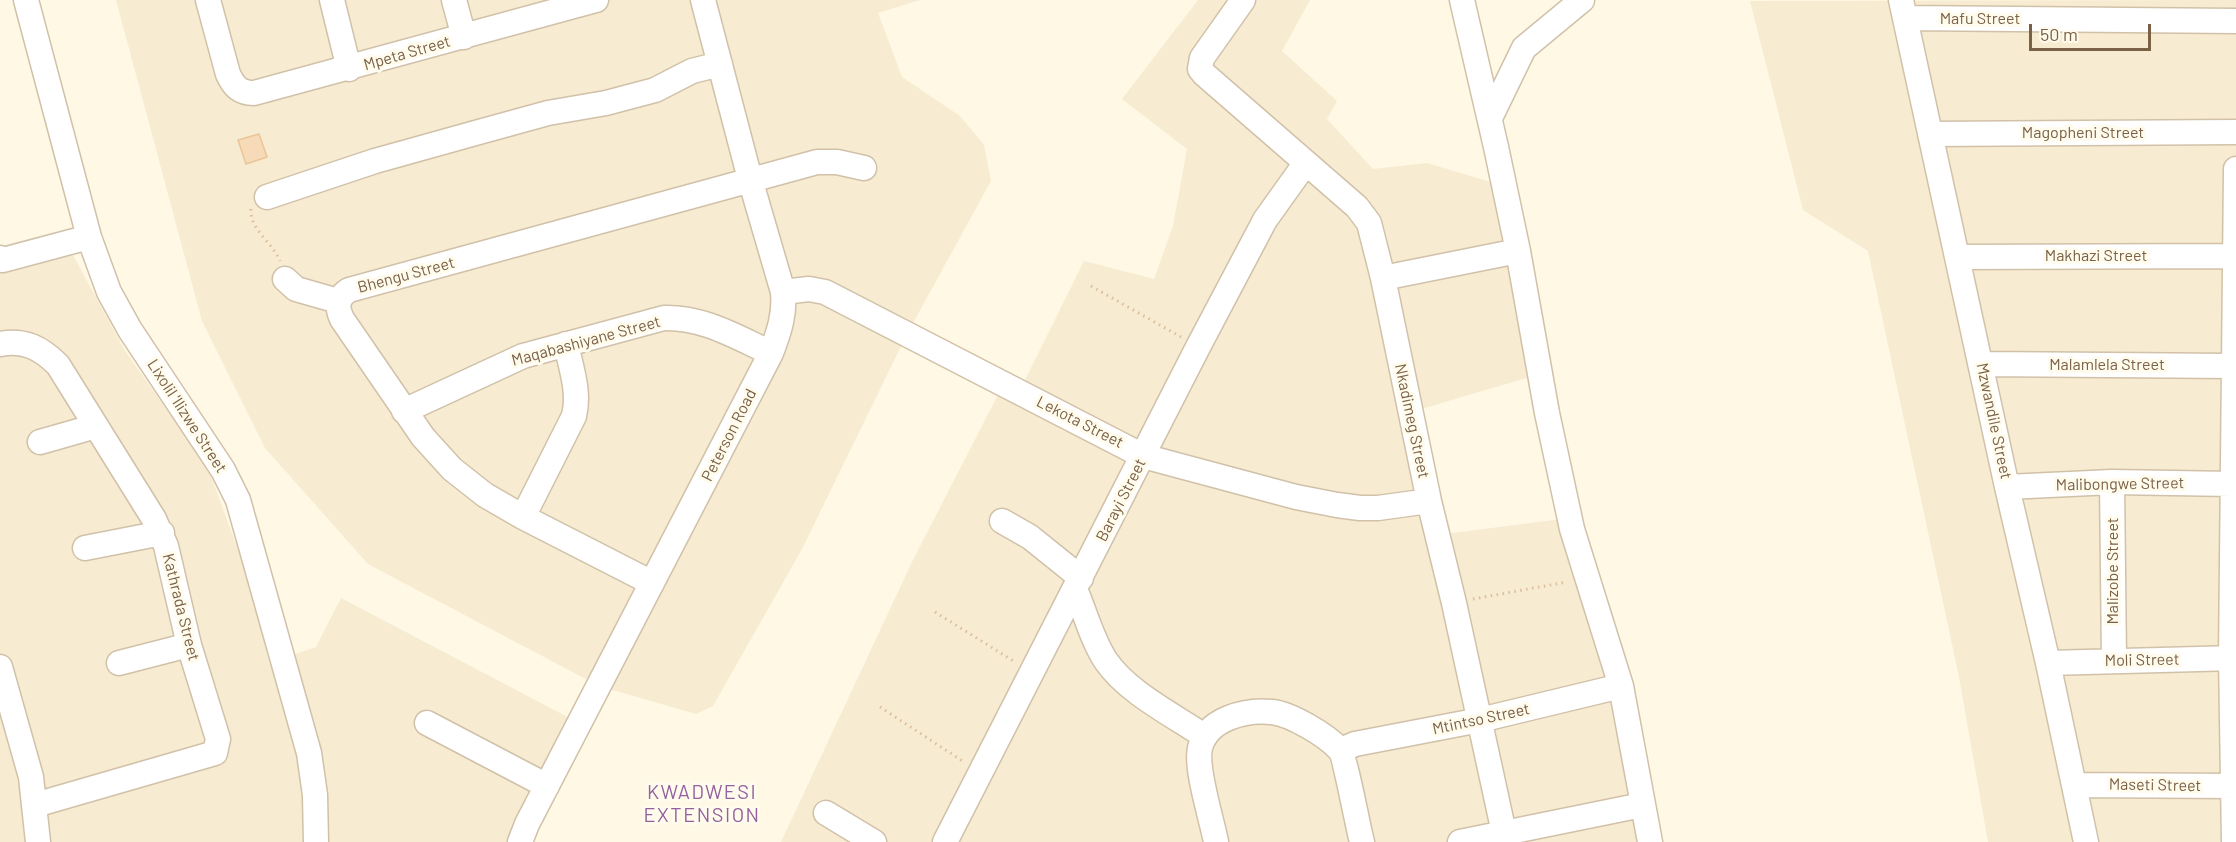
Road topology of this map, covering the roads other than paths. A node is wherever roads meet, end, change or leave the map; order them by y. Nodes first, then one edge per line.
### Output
1 (26, 0) edge
2 (208, 0) edge
3 (332, 0) edge
4 (454, 0) edge
5 (703, 0) edge
6 (1243, 0) edge
7 (1462, 0) edge
8 (1582, 0) edge
9 (583, 2) edge
10 (1903, 9) edge
11 (2236, 21) edge
12 (464, 36) junction
13 (720, 64) junction
14 (349, 69) junction
15 (1490, 118) junction
16 (2236, 132) edge
17 (1930, 134) junction
18 (1305, 164) junction
19 (864, 168) dead end
20 (750, 179) junction
21 (2236, 180) edge
22 (267, 197) road end
23 (89, 237) junction
24 (1518, 251) junction
25 (1957, 256) junction
26 (2236, 256) edge
27 (1, 260) edge
28 (1383, 278) junction
29 (285, 279) road end
30 (2236, 287) edge
31 (783, 292) junction
32 (338, 301) junction
33 (0, 344) edge
34 (566, 344) junction
35 (771, 353) junction
36 (1982, 364) junction
37 (2233, 366) junction
38 (404, 411) junction
39 (2234, 418) edge
40 (96, 426) junction
41 (40, 442) dead end
42 (1143, 456) junction
43 (2112, 482) junction
44 (2232, 484) junction
45 (2007, 487) junction
46 (1429, 501) junction
47 (523, 517) junction
48 (1002, 521) dead end
49 (2234, 524) edge
50 (162, 533) junction
51 (85, 548) dead end
52 (652, 583) junction
53 (1078, 583) junction
54 (189, 645) junction
55 (2234, 658) edge
56 (2114, 661) junction
57 (118, 663) dead end
58 (2048, 663) junction
59 (0, 667) edge
60 (1621, 686) junction
61 (5, 705) edge
62 (1480, 720) junction
63 (427, 723) dead end
64 (1204, 736) junction
65 (1341, 750) junction
66 (2074, 785) junction
67 (547, 786) junction
68 (2235, 786) edge
69 (35, 805) junction
70 (1642, 805) junction
71 (826, 813) dead end
72 (1505, 838) edge
73 (38, 842) edge
74 (316, 842) edge
75 (520, 842) edge
76 (874, 842) edge
77 (945, 842) edge
78 (1216, 842) edge
79 (1362, 842) edge
80 (1460, 842) edge
81 (1650, 842) edge
82 (2086, 842) edge
83 (2235, 842) edge

1 - 23 street, Lixolil 'Ilizwe Street
2 - 14 street, Mpeta Street
3 - 14 street, Mpeta Street
4 - 12 street, Mpeta Street
5 - 13 street, Peterson Road
6 - 18 street, Nkadimeg Street
7 - 15 street
8 - 15 street
9 - 12 street, Mpeta Street
10 - 11 street, Mafu Street
10 - 17 street, Mzwandile Street
12 - 14 street, Mpeta Street
13 - 20 street, Peterson Road
13 - 22 street
15 - 24 street
16 - 17 street, Magopheni Street
17 - 25 street, Mzwandile Street
18 - 28 street, Nkadimeg Street
18 - 42 street, Barayi Street
19 - 20 street, Bhengu Street
20 - 31 street, Peterson Road
20 - 32 street, Bhengu Street
21 - 26 street
23 - 27 street
23 - 74 street, Lixolil 'Ilizwe Street
24 - 28 street
24 - 60 street
25 - 26 street, Makhazi Street
25 - 36 street, Mzwandile Street
26 - 30 street
28 - 46 street, Nkadimeg Street
29 - 32 street
30 - 37 street
31 - 35 street, Peterson Road
31 - 42 street, Lekota Street
32 - 38 street, Bhengu Street
33 - 40 street, Kathrada Street
34 - 35 street, Maqabashiyane Street
34 - 38 street, Maqabashiyane Street
34 - 47 street
35 - 52 street, Peterson Road
36 - 37 street, Malamlela Street
36 - 45 street, Mzwandile Street
37 - 39 street
38 - 47 street, Bhengu Street
39 - 44 street
40 - 41 street
40 - 50 street, Kathrada Street
42 - 46 street, Lekota Street
42 - 53 street, Barayi Street
43 - 44 street, Malibongwe Street
43 - 45 street, Malibongwe Street
43 - 56 street, Malizobe Street
44 - 49 street
45 - 58 street, Mzwandile Street
46 - 62 street, Nkadimeg Street
47 - 52 street, Bhengu Street
48 - 53 street
49 - 55 street
50 - 51 street
50 - 54 street, Kathrada Street
52 - 67 street, Peterson Road
53 - 64 street
53 - 77 street, Barayi Street
54 - 57 street
54 - 69 street, Kathrada Street
55 - 56 street, Moli Street
55 - 68 street
56 - 58 street, Moli Street
58 - 66 street, Mzwandile Street
59 - 61 street
60 - 62 street, Mtintso Street
60 - 70 street
61 - 69 street
62 - 65 street, Mtintso Street
62 - 72 street, Nkadimeg Street
63 - 67 street
64 - 65 street
64 - 78 street
65 - 79 street
66 - 68 street, Maseti Street
66 - 82 street, Mzwandile Street
67 - 75 street, Peterson Road
68 - 83 street
69 - 73 street
70 - 72 street
70 - 81 street
71 - 76 street
72 - 80 street

